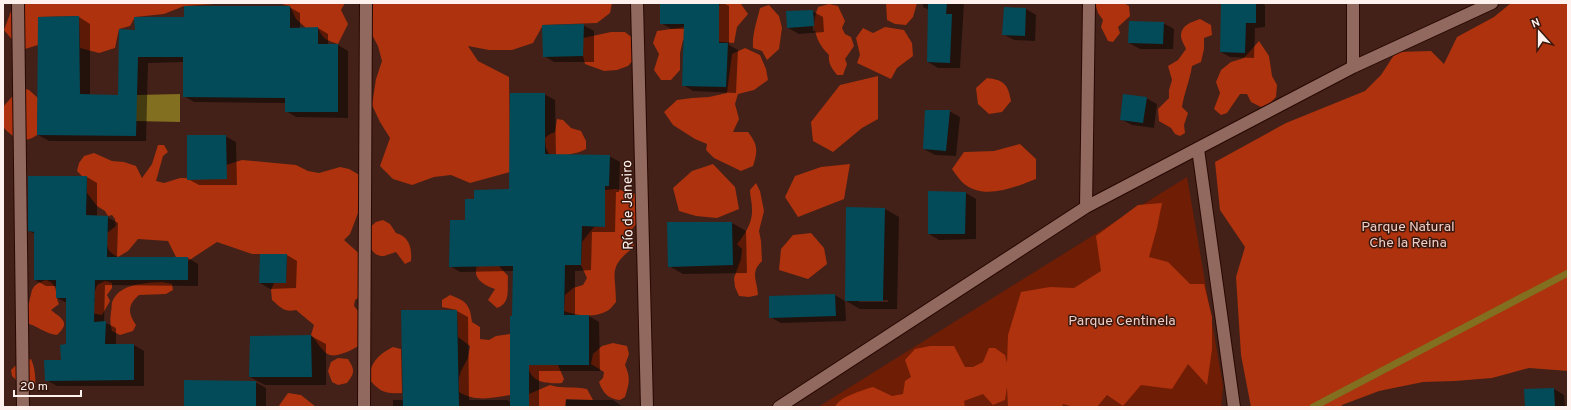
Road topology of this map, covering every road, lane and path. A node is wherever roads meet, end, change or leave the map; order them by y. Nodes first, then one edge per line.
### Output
1 (18, 3) edge
2 (366, 3) edge
3 (638, 3) edge
4 (1089, 3) edge
5 (1353, 3) edge
6 (1492, 3) edge
7 (1353, 66) junction
8 (1198, 149) junction
9 (1086, 207) junction
10 (23, 407) edge
11 (364, 407) edge
12 (647, 407) edge
13 (780, 407) edge
14 (1234, 407) edge

1 - 10 street
2 - 11 street
3 - 12 street, Río de Janeiro
4 - 9 street
5 - 7 street
6 - 7 street
7 - 8 street
8 - 9 street
8 - 14 street
9 - 13 street

